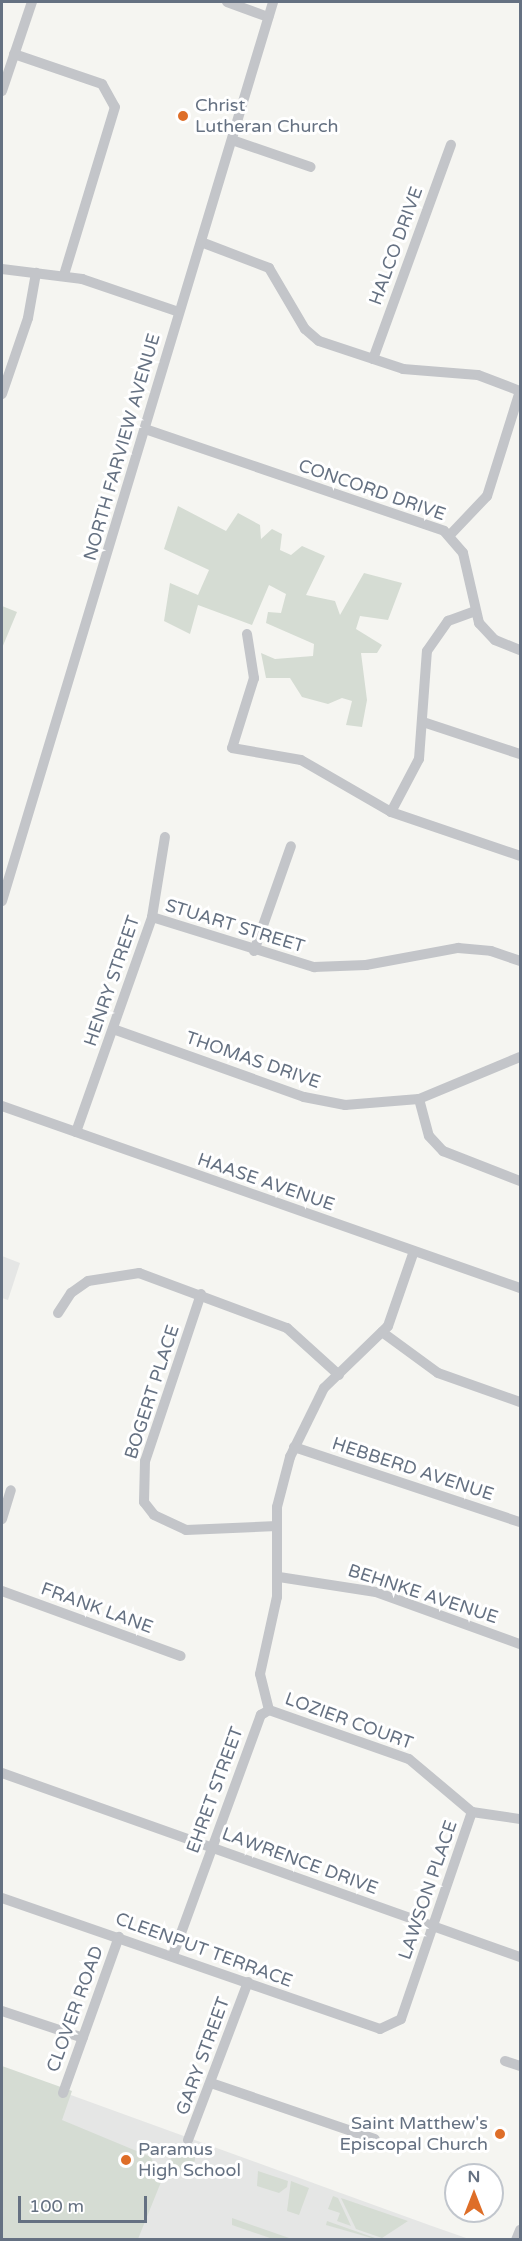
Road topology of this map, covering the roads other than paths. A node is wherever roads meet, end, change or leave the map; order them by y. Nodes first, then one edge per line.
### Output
1 (33, 2) edge
2 (227, 2) edge
3 (273, 2) edge
4 (268, 17) junction
5 (14, 54) junction
6 (2, 91) edge
7 (232, 140) junction
8 (451, 145) dead end
9 (311, 167) dead end
10 (201, 242) junction
11 (2, 269) edge
12 (36, 273) junction
13 (64, 275) junction
14 (179, 312) junction
15 (373, 359) junction
16 (520, 391) edge
17 (2, 394) edge
18 (145, 429) junction
19 (450, 535) junction
20 (473, 612) junction
21 (247, 634) dead end
22 (520, 650) edge
23 (423, 722) junction
24 (520, 754) edge
25 (391, 812) junction
26 (165, 837) dead end
27 (291, 846) dead end
28 (520, 856) edge
29 (2, 901) edge
30 (152, 917) junction
31 (254, 951) junction
32 (520, 962) edge
33 (113, 1029) junction
34 (520, 1057) edge
35 (419, 1099) junction
36 (2, 1106) edge
37 (76, 1132) junction
38 (520, 1181) edge
39 (414, 1251) junction
40 (520, 1288) edge
41 (201, 1294) junction
42 (58, 1312) dead end
43 (382, 1332) junction
44 (339, 1375) junction
45 (520, 1402) edge
46 (294, 1447) junction
47 (11, 1490) dead end
48 (2, 1519) edge
49 (520, 1522) edge
50 (277, 1526) junction
51 (279, 1577) junction
52 (2, 1592) edge
53 (520, 1644) edge
54 (181, 1656) dead end
55 (269, 1710) junction
56 (2, 1773) edge
57 (472, 1812) junction
58 (520, 1819) edge
59 (211, 1847) junction
60 (2, 1898) edge
61 (432, 1925) junction
62 (119, 1937) junction
63 (173, 1955) junction
64 (520, 1957) edge
65 (248, 1982) junction
66 (2, 2011) edge
67 (395, 2024) joint
68 (82, 2038) junction
69 (505, 2061) dead end
70 (520, 2066) edge
71 (211, 2083) junction
72 (63, 2093) dead end
73 (375, 2139) dead end
74 (188, 2140) dead end
75 (520, 2230) edge
76 (516, 2240) edge

1 - 5 street
2 - 4 street
3 - 4 street, NORTH FARVIEW AVENUE
4 - 7 street, NORTH FARVIEW AVENUE
5 - 6 street
5 - 13 street
7 - 9 street
7 - 10 street, NORTH FARVIEW AVENUE
8 - 15 street, HALCO DRIVE
10 - 14 street, NORTH FARVIEW AVENUE
10 - 15 street
11 - 12 street
12 - 13 street
12 - 17 street
13 - 14 street
14 - 18 street, NORTH FARVIEW AVENUE
15 - 16 street
16 - 19 street
18 - 19 street, CONCORD DRIVE
18 - 29 street, NORTH FARVIEW AVENUE
19 - 20 street, CONCORD DRIVE
20 - 22 street, CONCORD DRIVE
20 - 23 street
21 - 25 street
23 - 24 street
23 - 25 street
25 - 28 street
26 - 30 street, HENRY STREET
27 - 31 street
30 - 31 street, STUART STREET
30 - 33 street, HENRY STREET
31 - 32 street, STUART STREET
33 - 35 street, THOMAS DRIVE
33 - 37 street, HENRY STREET
34 - 35 street, THOMAS DRIVE
35 - 38 street
36 - 37 street, HAASE AVENUE
37 - 39 street, HAASE AVENUE
39 - 40 street, HAASE AVENUE
39 - 43 street
41 - 42 street
41 - 44 street
41 - 50 street, BOGERT PLACE
43 - 44 street
43 - 45 street
44 - 46 street
46 - 49 street, HEBBERD AVENUE
46 - 50 street
47 - 48 street
50 - 51 street
51 - 53 street, BEHNKE AVENUE
51 - 55 street
52 - 54 street, FRANK LANE
55 - 57 street, LOZIER COURT
55 - 59 street, EHRET STREET
56 - 59 street, LAWRENCE DRIVE
57 - 58 street, LAWSON PLACE
57 - 61 street, LAWSON PLACE
59 - 61 street, LAWRENCE DRIVE
59 - 63 street, EHRET STREET
60 - 62 street, CLEENPUT TERRACE
61 - 64 street, LAWRENCE DRIVE
61 - 67 street, LAWSON PLACE
62 - 63 street, CLEENPUT TERRACE
62 - 68 street, CLOVER ROAD
63 - 65 street, CLEENPUT TERRACE
65 - 67 street, CLEENPUT TERRACE
65 - 71 street, GARY STREET
66 - 68 street
68 - 72 street, CLOVER ROAD
69 - 70 street
71 - 73 street
71 - 74 street, GARY STREET
75 - 76 street

